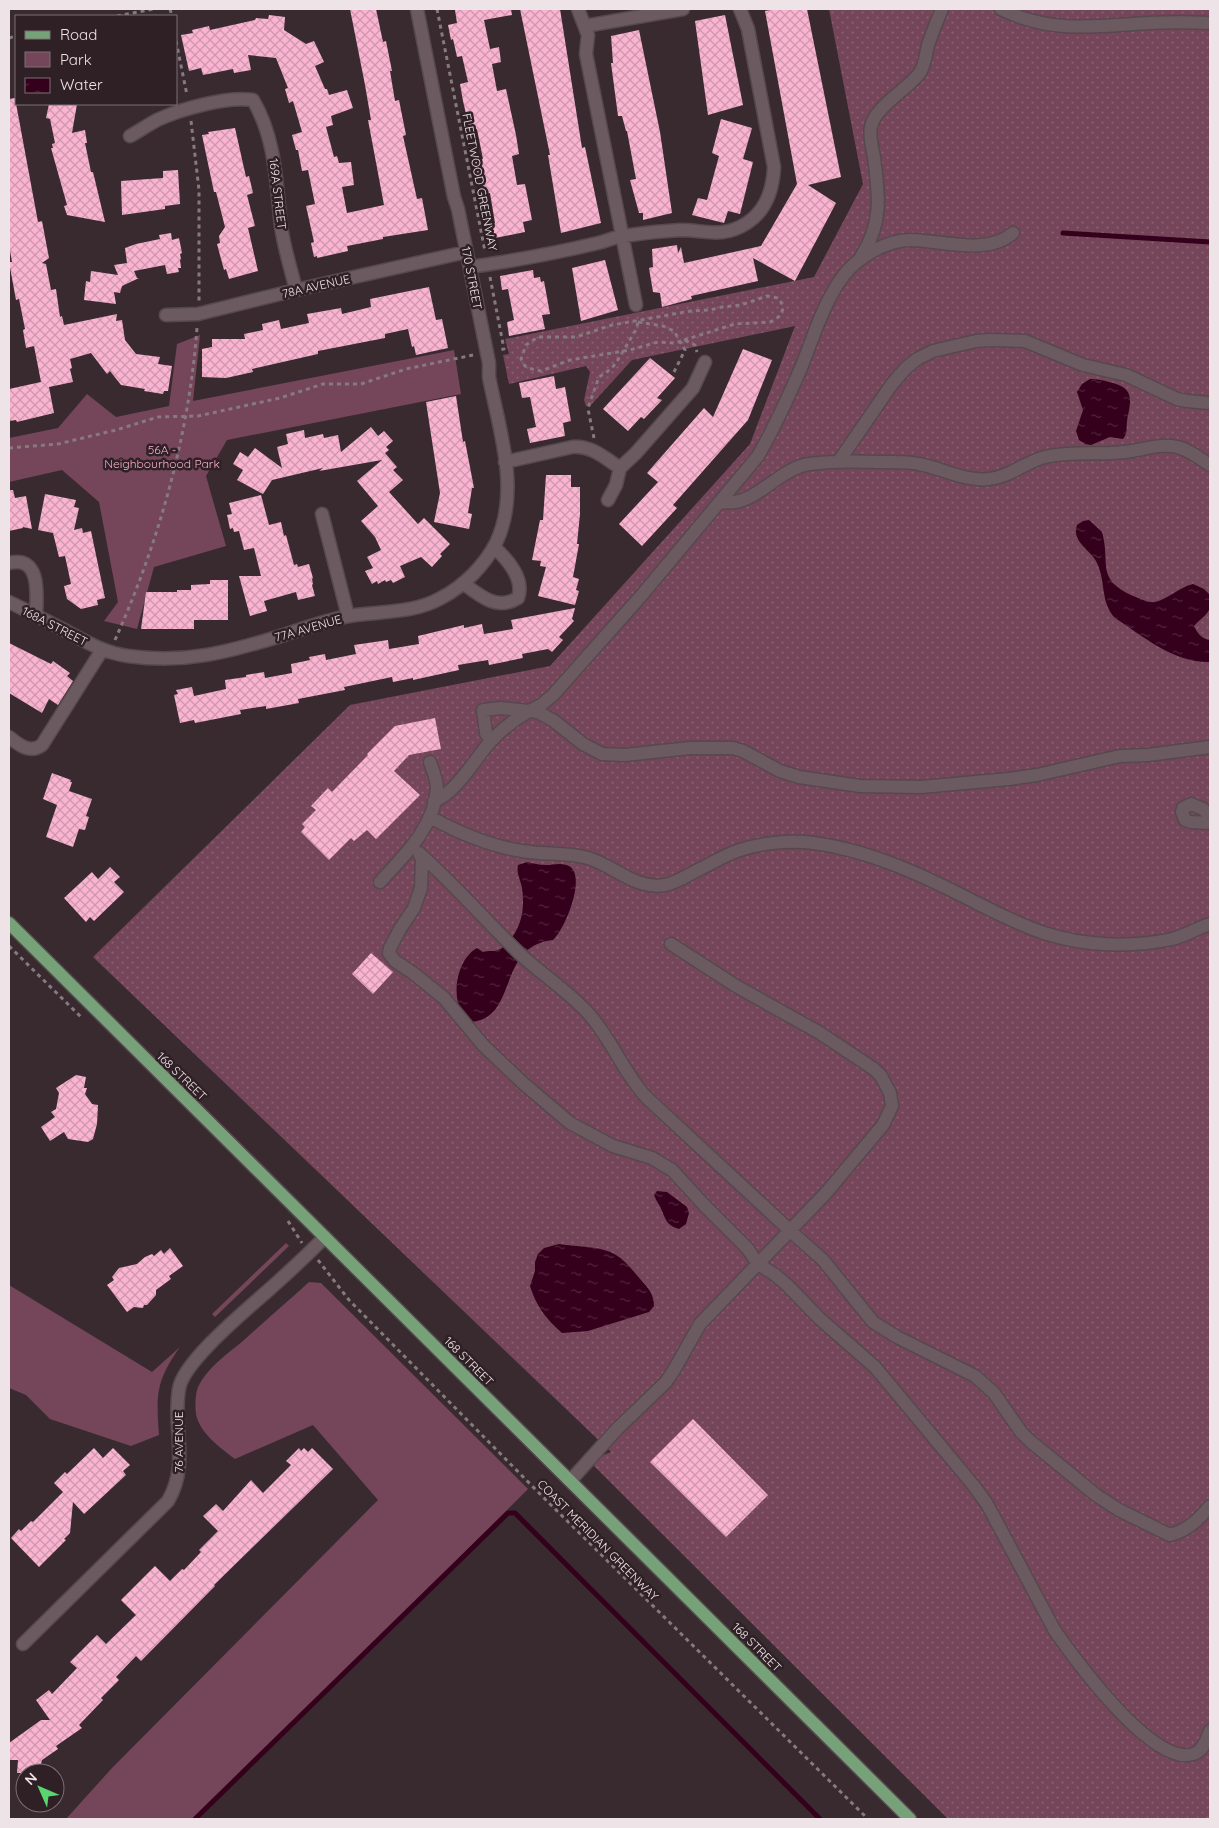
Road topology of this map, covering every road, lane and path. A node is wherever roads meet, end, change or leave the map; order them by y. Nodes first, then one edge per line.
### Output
1 (154, 9) edge
2 (417, 9) edge
3 (437, 9) edge
4 (578, 9) edge
5 (683, 9) edge
6 (740, 9) edge
7 (947, 9) edge
8 (1001, 9) edge
9 (940, 14) edge
10 (122, 15) edge
11 (1210, 23) edge
12 (585, 26) junction
13 (178, 51) edge
14 (187, 95) dead end
15 (192, 126) dead end
16 (130, 136) dead end
17 (1013, 233) dead end
18 (622, 236) junction
19 (466, 252) junction
20 (858, 261) junction
21 (487, 264) junction
22 (470, 267) junction
23 (296, 290) junction
24 (199, 302) dead end
25 (636, 306) joint
26 (166, 315) dead end
27 (638, 321) junction
28 (197, 327) dead end
29 (684, 340) junction
30 (680, 342) junction
31 (695, 345) dead end
32 (494, 351) dead end
33 (622, 351) junction
34 (477, 354) dead end
35 (706, 362) dead end
36 (673, 374) dead end
37 (1210, 403) edge
38 (185, 417) junction
39 (9, 448) edge
40 (598, 453) junction
41 (839, 461) junction
42 (505, 462) junction
43 (1210, 465) edge
44 (620, 468) junction
45 (608, 500) dead end
46 (720, 502) junction
47 (322, 514) dead end
48 (494, 546) junction
49 (9, 563) edge
50 (463, 584) junction
51 (9, 602) edge
52 (36, 616) junction
53 (348, 616) junction
54 (114, 642) dead end
55 (102, 650) junction
56 (529, 711) junction
57 (9, 737) edge
58 (491, 741) junction
59 (1210, 747) edge
60 (430, 762) dead end
61 (434, 801) junction
62 (1210, 816) edge
63 (430, 817) junction
64 (1210, 823) edge
65 (416, 850) junction
66 (380, 882) dead end
67 (9, 922) edge
68 (1210, 924) edge
69 (671, 944) dead end
70 (790, 1231) junction
71 (325, 1237) junction
72 (758, 1264) junction
73 (324, 1266) dead end
74 (570, 1480) junction
75 (1210, 1506) edge
76 (23, 1644) dead end
77 (1210, 1731) edge
78 (868, 1819) edge
79 (910, 1819) edge

1 - 10 path
2 - 19 street, 170 STREET
3 - 21 path, FLEETWOOD GREENWAY
4 - 12 street
5 - 12 street
6 - 18 street
7 - 9 street
8 - 11 street
9 - 20 street
12 - 18 street
13 - 14 path
15 - 24 path
16 - 23 street, 169A STREET
17 - 20 street
18 - 21 street
18 - 25 street
19 - 22 street, 170 STREET
19 - 23 street, 78A AVENUE
20 - 46 street
21 - 22 street
21 - 32 path, FLEETWOOD GREENWAY
22 - 42 street, 170 STREET
23 - 26 street, 78A AVENUE
25 - 27 path
27 - 29 path
27 - 30 path
27 - 33 path
27 - 33 path
28 - 38 path
29 - 30 path
29 - 31 path
30 - 33 path
30 - 36 path
33 - 40 path
34 - 38 path
35 - 44 street
37 - 41 street
38 - 39 path
38 - 54 path
40 - 42 street
40 - 44 street
41 - 43 street
41 - 46 street
42 - 48 street, 170 STREET
44 - 45 street
46 - 56 street
47 - 53 street
48 - 50 street, 77A AVENUE
48 - 50 street
49 - 52 street
50 - 53 street, 77A AVENUE
51 - 52 street, 168A STREET
52 - 55 street, 168A STREET
53 - 55 street, 77A AVENUE
55 - 57 street
56 - 58 street
56 - 58 street
56 - 59 street
58 - 61 street
60 - 61 street
61 - 63 street
62 - 64 street
63 - 65 street
63 - 68 street
65 - 66 street
65 - 70 street
65 - 72 street
67 - 71 main road, 168 STREET
69 - 70 street
70 - 72 street
70 - 75 street
71 - 74 main road, 168 STREET
71 - 76 street, 76 AVENUE
72 - 74 street
72 - 77 street
73 - 78 path, COAST MERIDIAN GREENWAY
74 - 79 main road, 168 STREET

